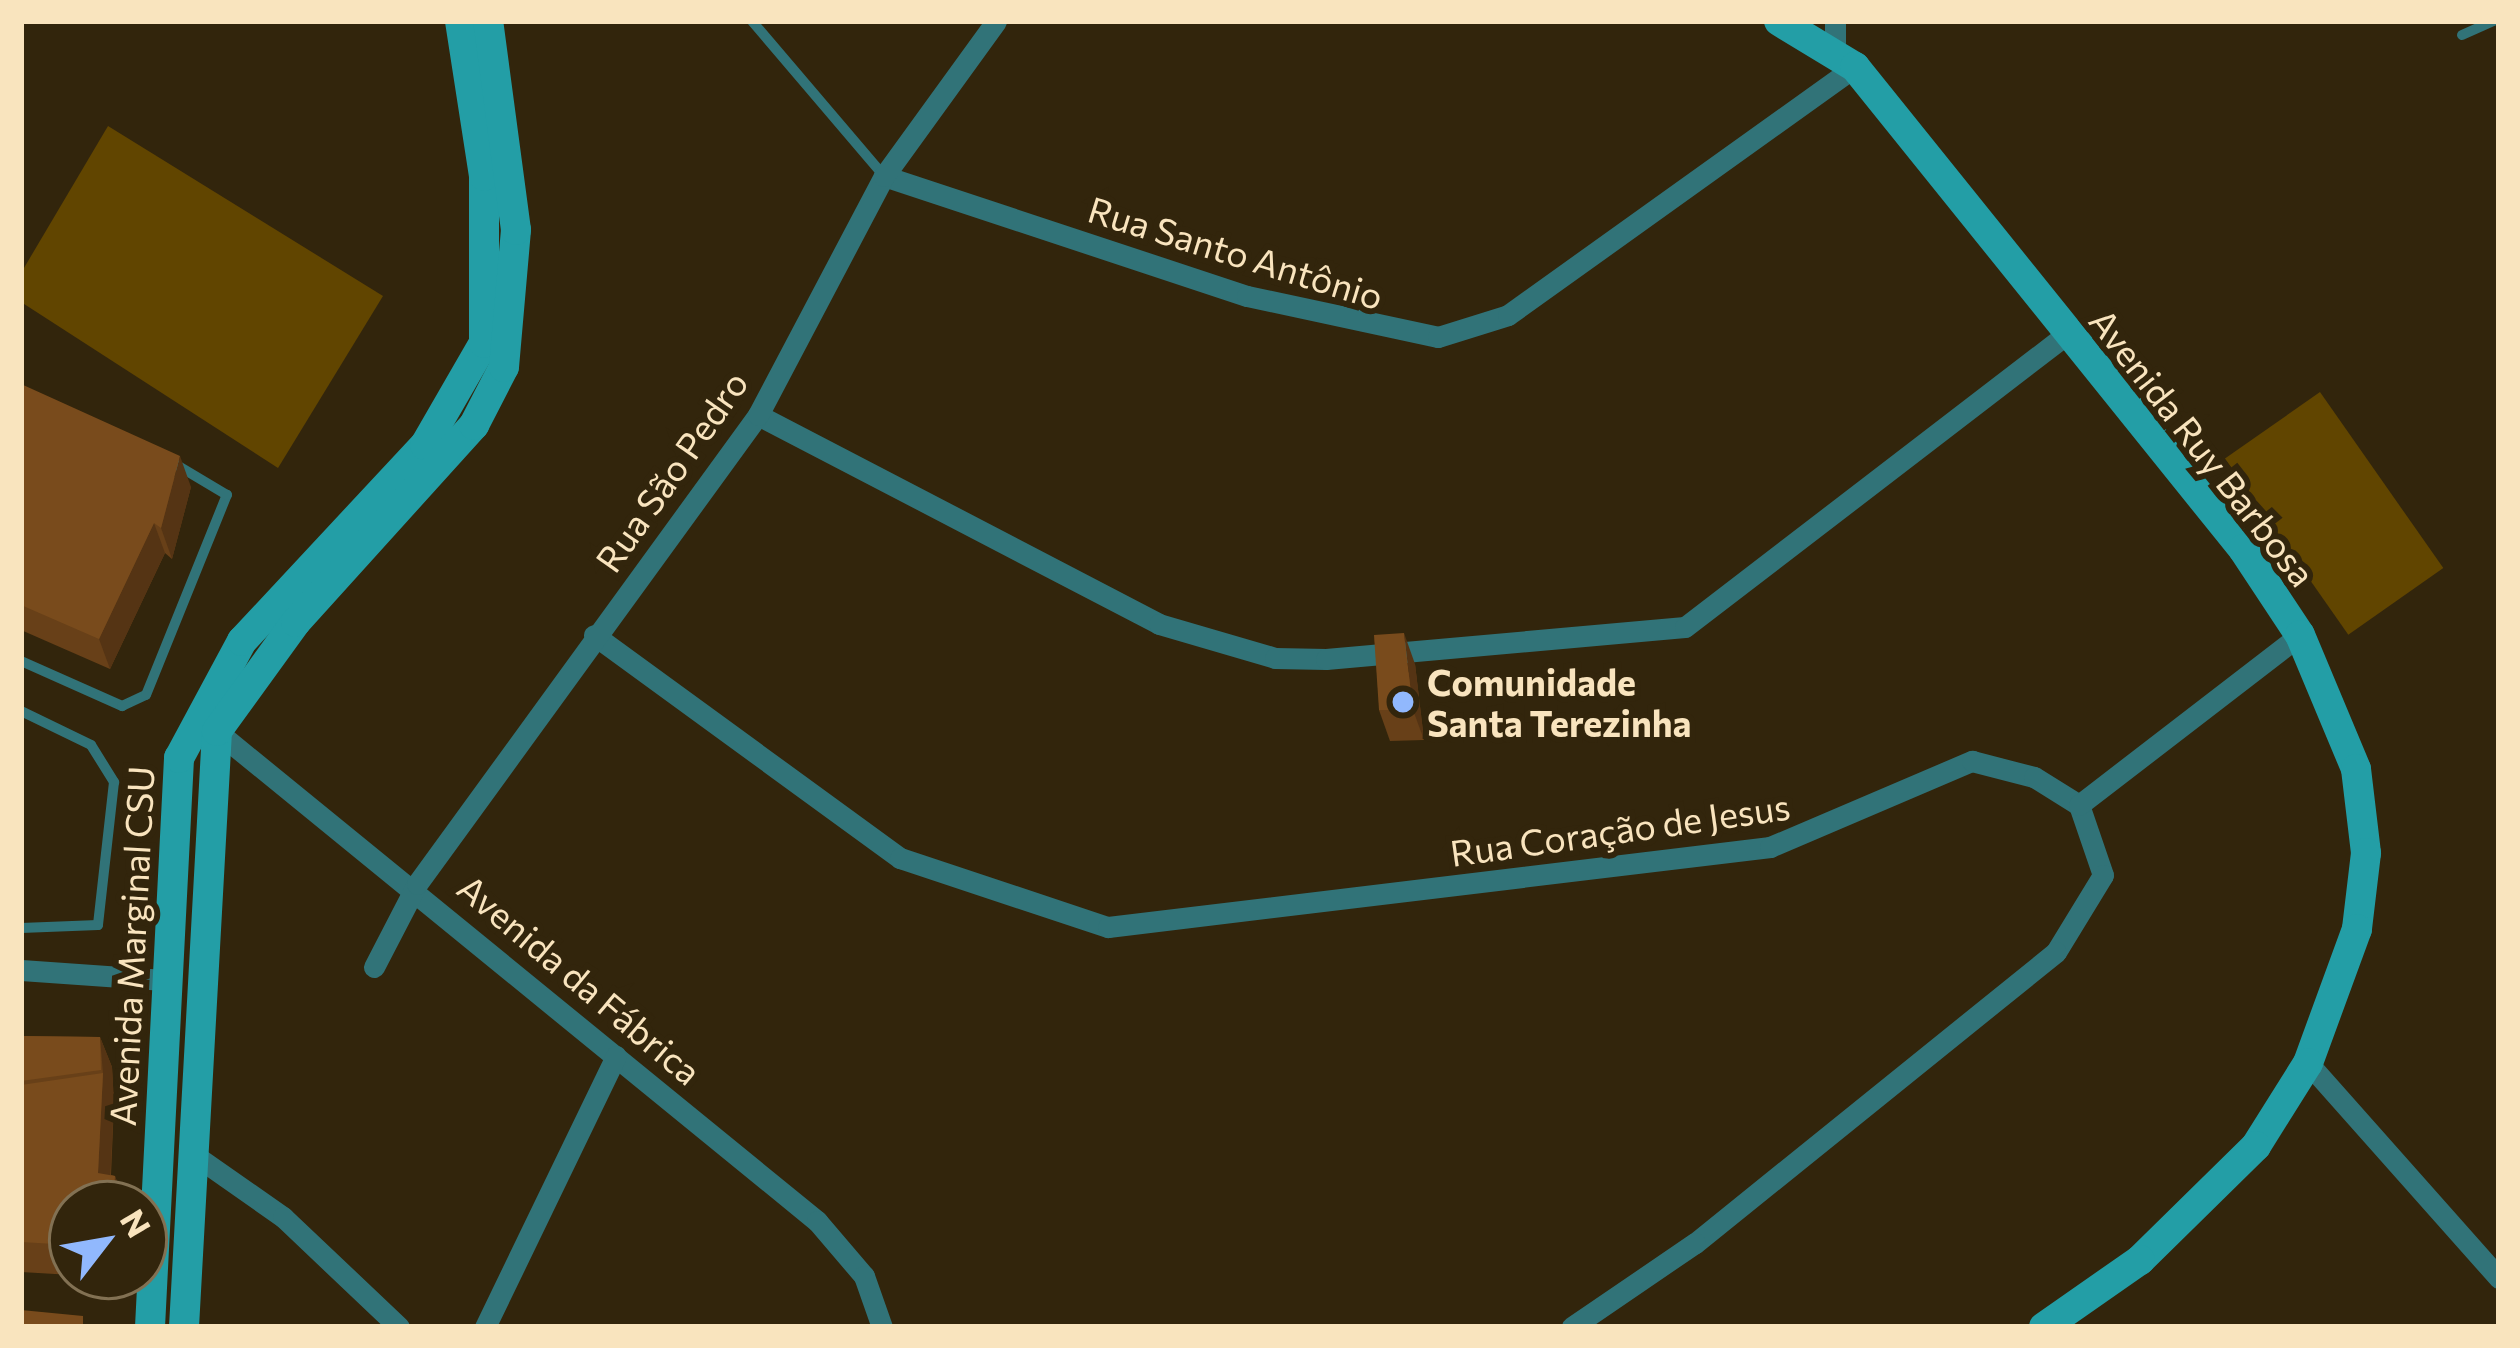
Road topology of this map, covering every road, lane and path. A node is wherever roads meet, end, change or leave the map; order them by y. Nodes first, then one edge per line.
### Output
1 (460, 21) edge
2 (488, 21) edge
3 (752, 21) edge
4 (996, 21) edge
5 (1779, 21) edge
6 (2494, 21) edge
7 (2462, 35) dead end
8 (1842, 46) edge
9 (884, 176) junction
10 (2065, 335) junction
11 (758, 415) junction
12 (151, 454) edge
13 (594, 635) junction
14 (2300, 635) junction
15 (21, 661) edge
16 (21, 711) edge
17 (206, 723) junction
18 (2079, 805) junction
19 (417, 884) junction
20 (21, 928) edge
21 (374, 967) dead end
22 (21, 970) edge
23 (164, 980) junction
24 (616, 1056) junction
25 (2308, 1063) junction
26 (194, 1154) junction
27 (2499, 1278) edge
28 (150, 1327) edge
29 (184, 1327) edge
30 (399, 1327) edge
31 (485, 1327) edge
32 (881, 1327) edge
33 (1572, 1327) edge
34 (2044, 1327) edge

1 - 17 main road
2 - 17 main road
3 - 9 lane
4 - 9 street, Rua São Pedro
5 - 8 main road, Avenida Ruy Barbosa
6 - 7 lane
8 - 9 street, Rua Santo Antônio
8 - 10 main road, Avenida Ruy Barbosa
9 - 11 street, Rua São Pedro
10 - 11 street
10 - 14 main road, Avenida Ruy Barbosa
11 - 13 street, Rua São Pedro
12 - 15 lane
13 - 18 street, Rua Coração de Jesus
13 - 19 street, Rua São Pedro
14 - 18 street
14 - 25 main road, Avenida Ruy Barbosa
16 - 20 lane
17 - 19 street, Avenida da Fábrica
17 - 23 main road, Avenida Marginal CSU
17 - 26 main road, Avenida Marginal CSU
18 - 33 street
19 - 21 street, Rua São Pedro
19 - 24 street, Avenida da Fábrica
22 - 23 street
23 - 28 main road, Avenida Marginal CSU
24 - 31 street
24 - 32 street, Avenida da Fábrica
25 - 27 street
25 - 34 main road, Avenida Ruy Barbosa
26 - 29 main road, Avenida Marginal CSU
26 - 30 street

